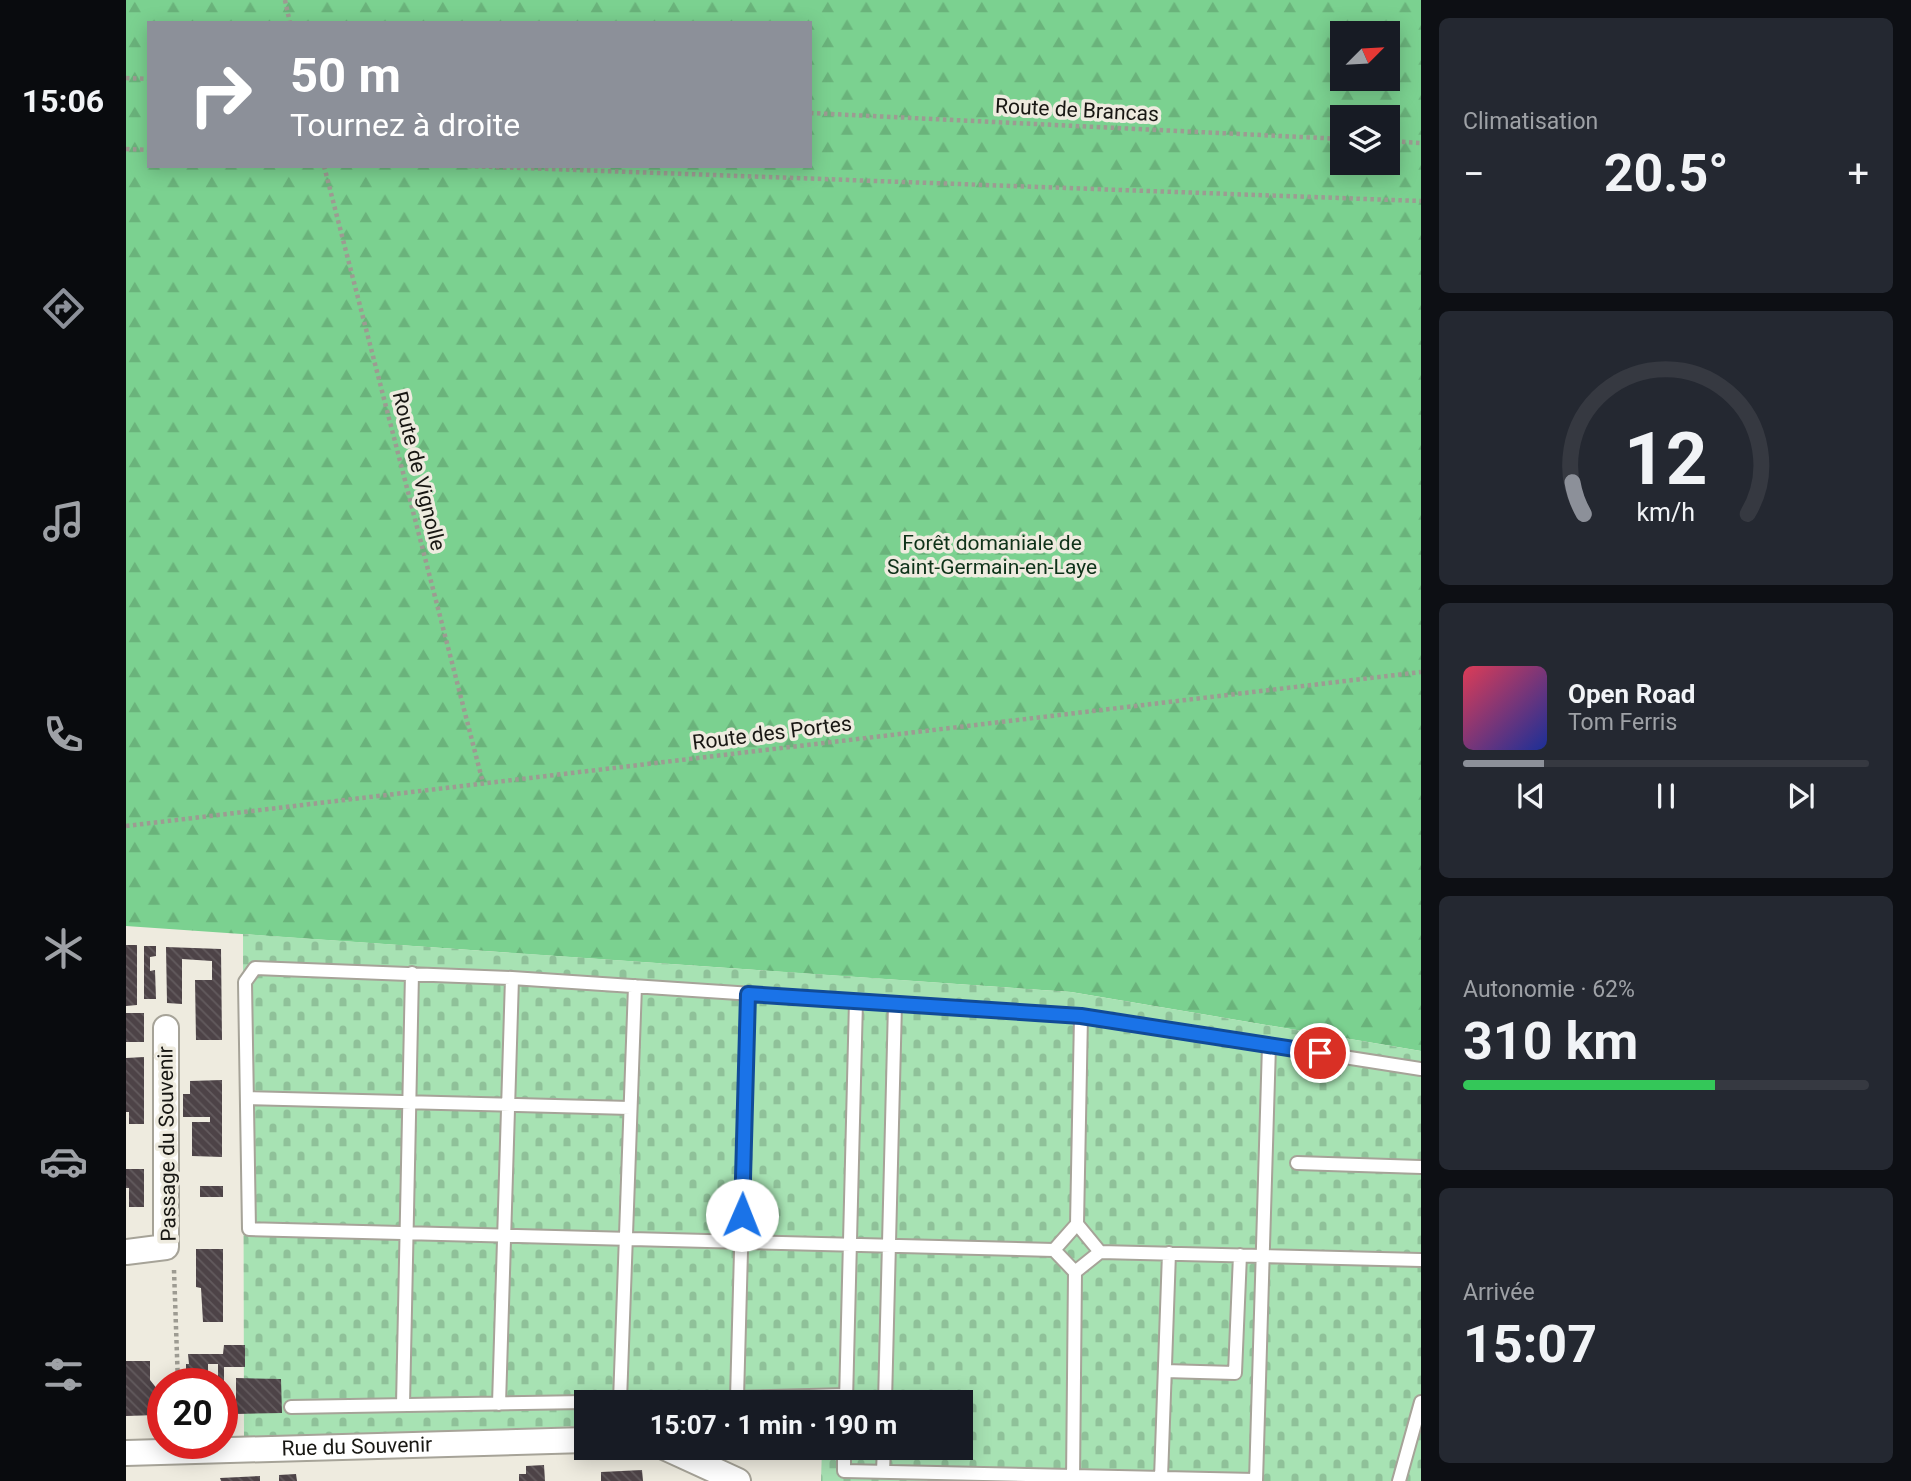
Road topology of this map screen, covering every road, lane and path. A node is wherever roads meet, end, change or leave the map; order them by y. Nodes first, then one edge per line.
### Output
1 (285, 0) edge
2 (290, 21) edge
3 (126, 78) edge
4 (147, 79) edge
5 (812, 113) edge
6 (1330, 138) edge
7 (1400, 142) edge
8 (1421, 143) edge
9 (126, 149) edge
10 (147, 150) edge
11 (325, 168) edge
12 (522, 168) edge
13 (1421, 201) edge
14 (1421, 672) edge
15 (483, 783) junction
16 (126, 826) edge
17 (412, 973) junction
18 (512, 978) junction
19 (635, 986) junction
20 (748, 994) junction
21 (856, 1001) junction
22 (895, 1004) junction
23 (1081, 1016) junction
24 (166, 1028) dead end
25 (1269, 1045) junction
26 (1421, 1069) edge
27 (247, 1098) junction
28 (410, 1102) junction
29 (508, 1105) junction
30 (630, 1108) junction
31 (1297, 1163) dead end
32 (1421, 1167) edge
33 (1077, 1224) junction
34 (407, 1233) junction
35 (505, 1236) junction
36 (626, 1239) junction
37 (741, 1242) junction
38 (850, 1245) junction
39 (889, 1246) junction
40 (166, 1247) junction
41 (1054, 1250) junction
42 (126, 1252) edge
43 (1100, 1252) junction
44 (1169, 1254) junction
45 (1240, 1255) junction
46 (1262, 1256) junction
47 (1421, 1260) edge
48 (1075, 1272) junction
49 (177, 1368) edge
50 (1165, 1371) junction
51 (620, 1390) edge
52 (737, 1390) edge
53 (846, 1390) edge
54 (885, 1390) edge
55 (574, 1402) edge
56 (1421, 1402) edge
57 (499, 1404) junction
58 (403, 1405) junction
59 (291, 1408) dead end
60 (574, 1440) edge
61 (126, 1453) edge
62 (692, 1460) edge
63 (844, 1460) edge
64 (884, 1460) edge
65 (884, 1471) junction
66 (1073, 1478) edge
67 (1161, 1478) junction
68 (1255, 1480) edge
69 (738, 1481) edge
70 (1399, 1481) edge

1 - 2 path
3 - 4 path
5 - 6 path, Route de Brancas
7 - 8 path
9 - 10 path
11 - 15 path, Route de Vignolle
12 - 13 path
14 - 15 path, Route des Portes
15 - 16 path, Route des Portes
17 - 18 lane
17 - 27 lane
17 - 28 lane
18 - 19 lane
18 - 29 lane
19 - 20 lane
19 - 30 lane
20 - 21 lane
20 - 37 lane
21 - 22 lane
21 - 38 lane
22 - 23 lane
22 - 39 lane
23 - 25 lane
23 - 33 lane
24 - 40 street, Passage du Souvenir
25 - 26 lane
25 - 46 lane
27 - 28 lane
27 - 34 lane
28 - 29 lane
28 - 34 lane
29 - 30 lane
29 - 35 lane
30 - 36 lane
31 - 32 lane
33 - 41 lane
33 - 43 lane
34 - 35 lane
34 - 58 lane
35 - 36 lane
35 - 57 lane
36 - 37 lane
36 - 51 lane
37 - 38 lane
37 - 52 lane
38 - 39 lane
38 - 53 lane
39 - 41 lane
39 - 54 lane
40 - 42 street
40 - 49 path, Passage du Souvenir
41 - 48 lane
43 - 44 lane
43 - 48 lane
44 - 45 lane
44 - 50 lane
45 - 46 lane
45 - 50 lane
46 - 47 lane
46 - 68 lane
48 - 66 lane
50 - 67 lane
55 - 57 lane
56 - 70 lane
57 - 58 lane
58 - 59 lane
60 - 61 street, Rue du Souvenir
62 - 69 street
63 - 65 lane
64 - 65 lane
65 - 66 lane
66 - 67 lane
67 - 68 lane

